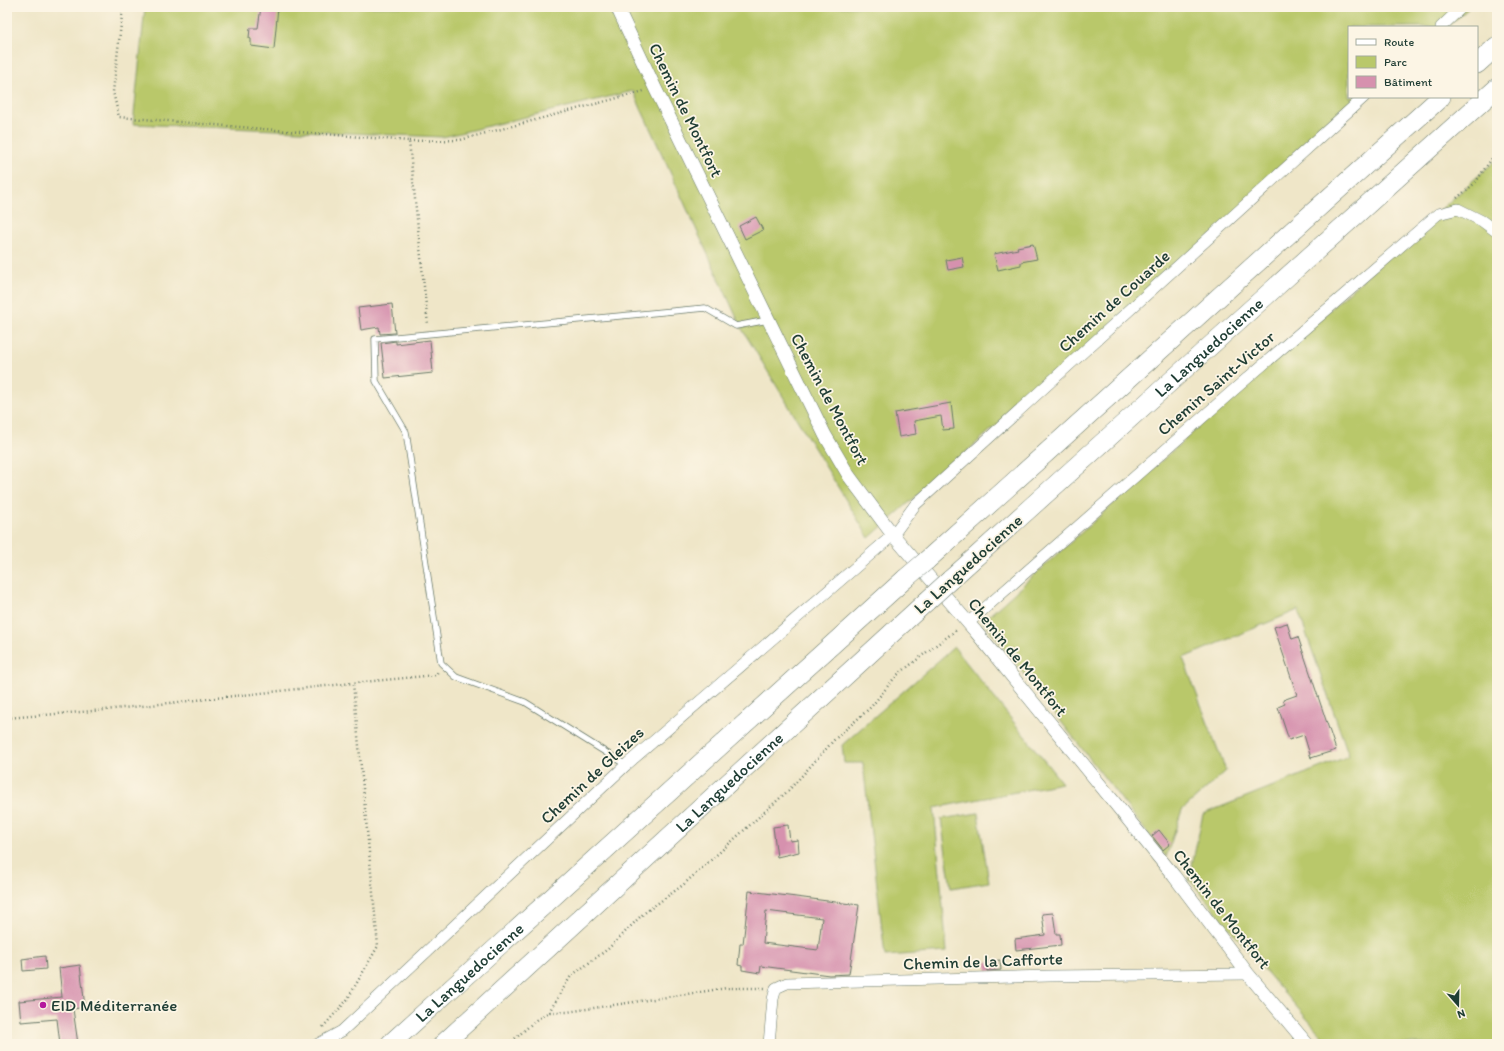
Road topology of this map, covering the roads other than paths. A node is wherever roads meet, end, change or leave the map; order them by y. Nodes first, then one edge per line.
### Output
1 (617, 7) edge
2 (1462, 7) edge
3 (1441, 26) edge
4 (1497, 46) edge
5 (1478, 63) edge
6 (1497, 88) edge
7 (1363, 98) edge
8 (1439, 98) edge
9 (1497, 232) edge
10 (768, 320) junction
11 (893, 535) junction
12 (968, 623) junction
13 (626, 765) junction
14 (1248, 974) junction
15 (318, 1044) edge
16 (390, 1044) edge
17 (443, 1044) edge
18 (769, 1044) edge
19 (1307, 1044) edge

1 - 10 street, Chemin de Montfort
2 - 3 street
4 - 5 highway
6 - 17 highway, La Languedocienne, bridge
7 - 11 street, Chemin de Couarde
8 - 16 highway, La Languedocienne, bridge
9 - 12 street, Chemin Saint-Victor
10 - 11 street, Chemin de Montfort
10 - 13 lane
11 - 12 street, Chemin de Montfort
11 - 13 street, Chemin de Gleizes
12 - 14 street, Chemin de Montfort
13 - 15 street, Chemin de Gleizes
14 - 18 street, Chemin de la Cafforte
14 - 19 street, Chemin de Montfort

